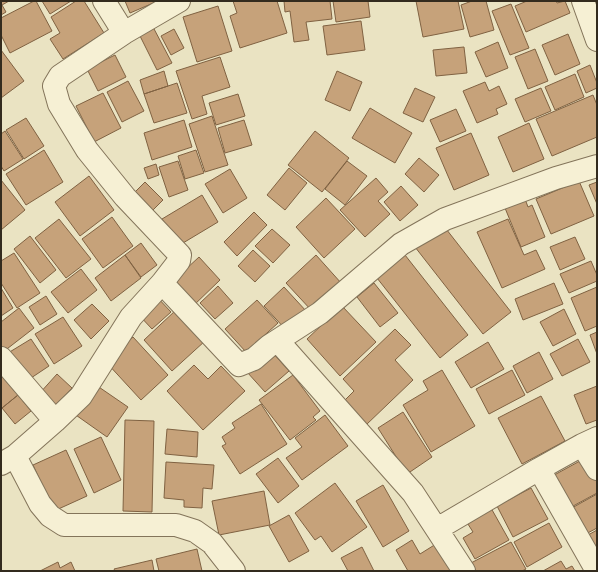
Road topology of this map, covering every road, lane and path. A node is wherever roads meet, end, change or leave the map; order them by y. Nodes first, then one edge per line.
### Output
1 (104, 1) edge
2 (179, 1) edge
3 (583, 1) edge
4 (124, 33) junction
5 (597, 40) edge
6 (597, 166) edge
7 (162, 283) junction
8 (278, 341) junction
9 (1, 358) edge
10 (55, 422) junction
11 (590, 442) edge
12 (8, 460) edge
13 (539, 469) junction
14 (597, 469) edge
15 (437, 529) junction
16 (234, 571) edge
17 (464, 571) edge
18 (597, 571) edge

1 - 4 street
2 - 4 street
3 - 5 street
4 - 7 street
6 - 8 street
7 - 8 street
7 - 10 street
8 - 15 street
9 - 10 street
10 - 12 street
11 - 13 street
11 - 14 street
12 - 16 street
13 - 15 street
13 - 18 street
15 - 17 street

